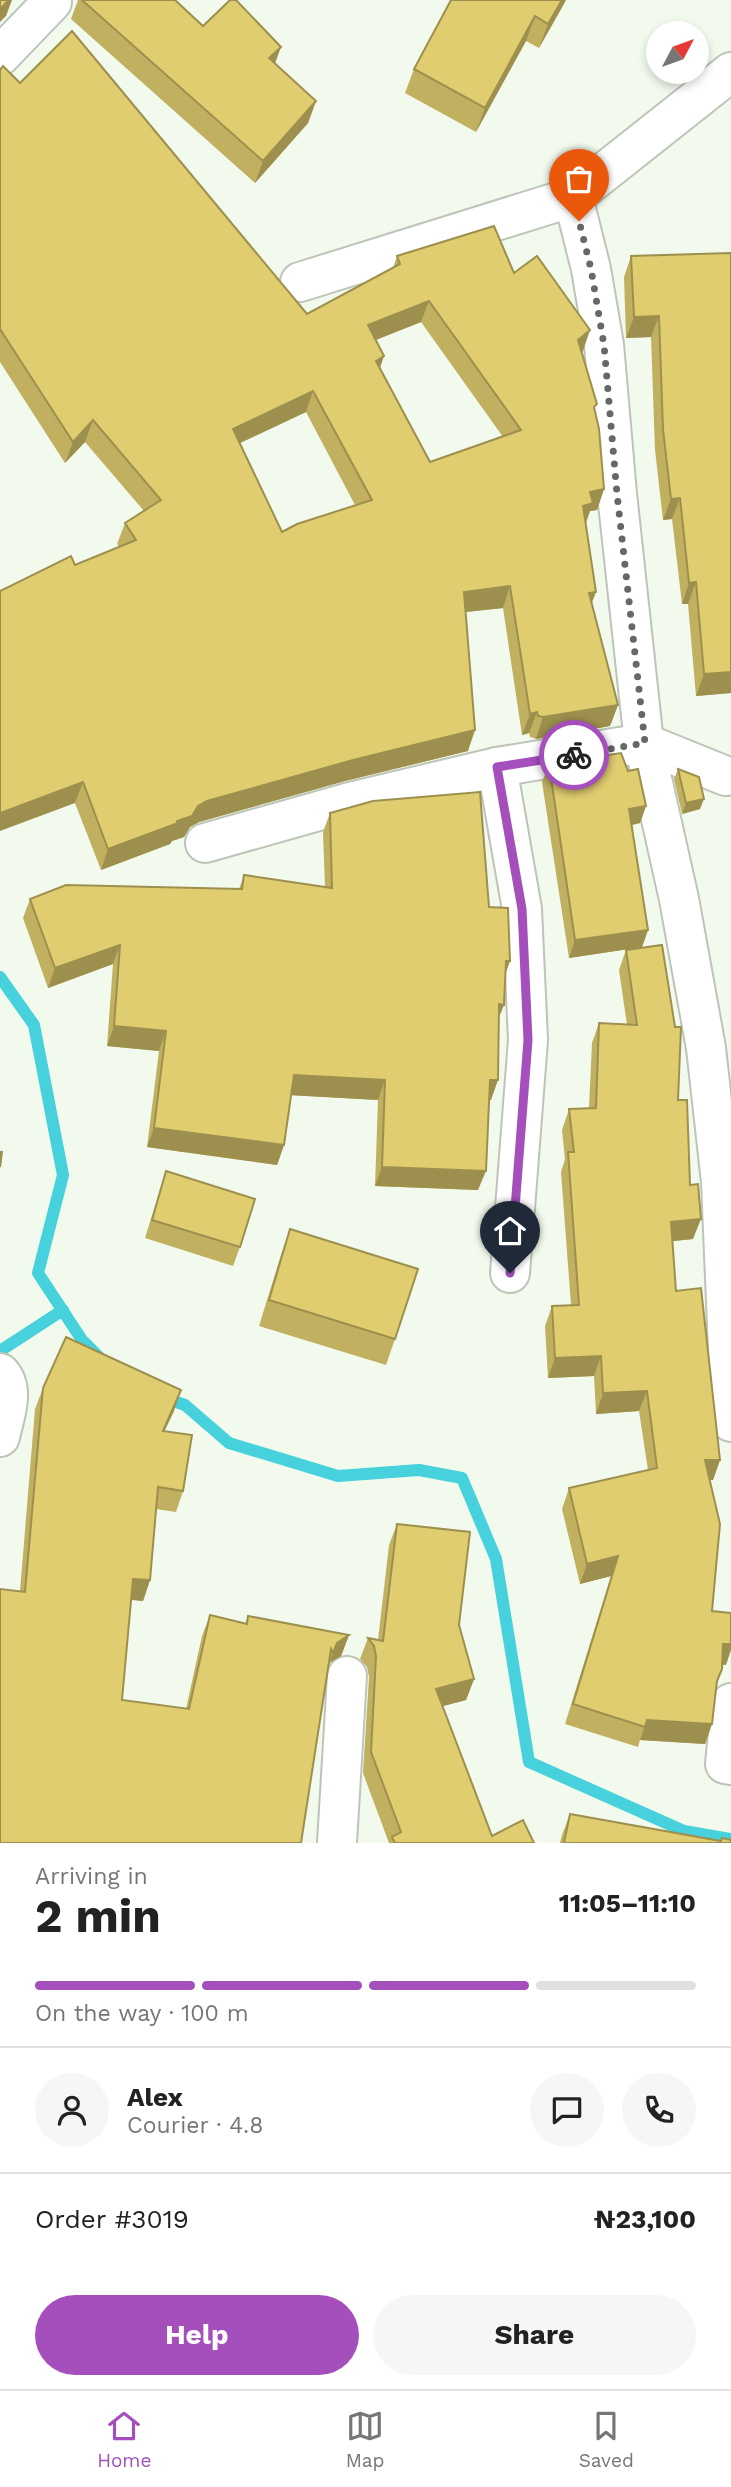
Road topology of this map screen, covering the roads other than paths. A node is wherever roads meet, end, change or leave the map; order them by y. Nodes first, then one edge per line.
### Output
1 (50, 0) edge
2 (0, 56) edge
3 (731, 72) edge
4 (573, 197) junction
5 (300, 282) dead end
6 (645, 743) junction
7 (497, 767) junction
8 (726, 776) dead end
9 (205, 844) dead end
10 (510, 1273) dead end
11 (0, 1373) edge
12 (731, 1422) edge
13 (0, 1437) edge
14 (347, 1676) dead end
15 (731, 1703) edge
16 (731, 1765) edge
17 (337, 1843) edge

1 - 2 street
3 - 4 street
4 - 5 street
4 - 6 street
6 - 7 street
6 - 8 street
6 - 12 street
7 - 9 street
7 - 10 street
11 - 13 street
14 - 17 street
15 - 16 street

